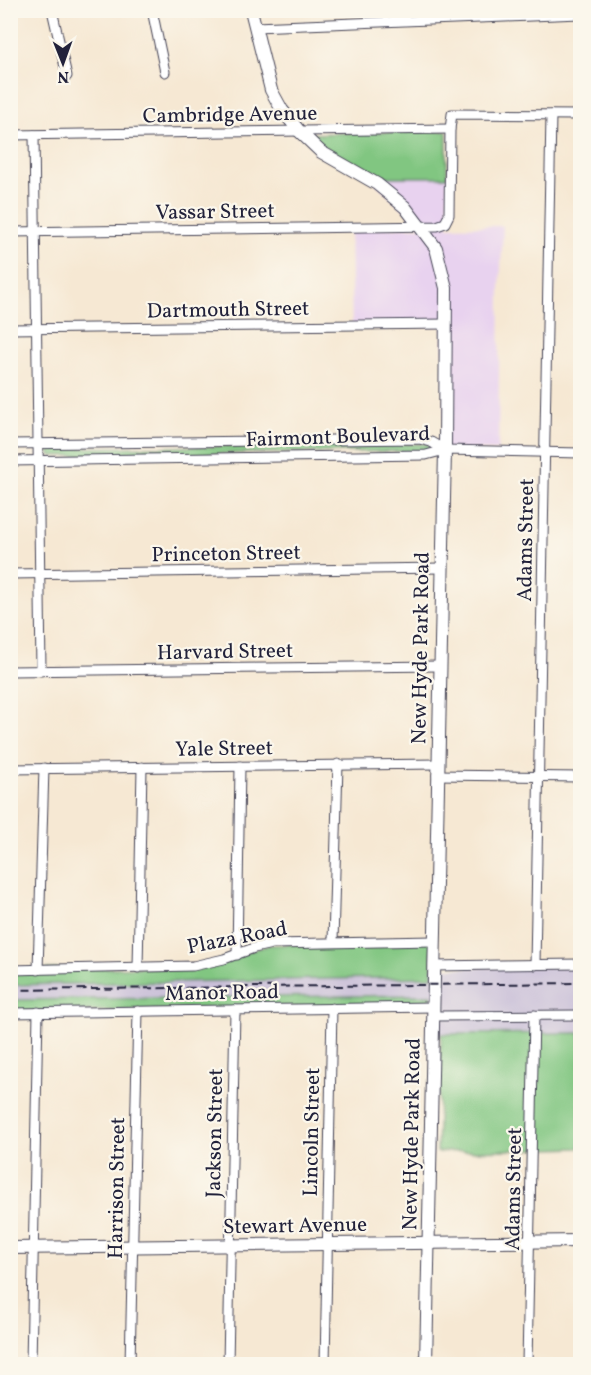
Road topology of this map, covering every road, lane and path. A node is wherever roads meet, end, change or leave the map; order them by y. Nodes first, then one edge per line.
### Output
1 (52, 10) edge
2 (152, 10) edge
3 (251, 10) edge
4 (388, 10) edge
5 (580, 14) edge
6 (388, 21) junction
7 (255, 27) junction
8 (165, 72) dead end
9 (67, 76) dead end
10 (551, 115) junction
11 (580, 115) edge
12 (450, 129) junction
13 (300, 132) junction
14 (10, 135) edge
15 (34, 135) junction
16 (421, 226) junction
17 (10, 232) edge
18 (36, 232) junction
19 (446, 324) junction
20 (10, 329) edge
21 (37, 329) junction
22 (10, 444) edge
23 (38, 444) junction
24 (445, 450) junction
25 (545, 452) junction
26 (580, 453) edge
27 (38, 460) junction
28 (10, 461) edge
29 (441, 568) junction
30 (10, 574) edge
31 (40, 574) junction
32 (440, 666) junction
33 (10, 671) edge
34 (41, 671) junction
35 (338, 765) junction
36 (240, 766) junction
37 (141, 767) junction
38 (44, 768) junction
39 (10, 769) edge
40 (438, 769) junction
41 (539, 776) junction
42 (580, 777) edge
43 (434, 941) junction
44 (333, 942) junction
45 (237, 955) junction
46 (580, 964) edge
47 (535, 965) junction
48 (434, 966) junction
49 (138, 968) junction
50 (38, 969) junction
51 (10, 970) edge
52 (332, 1008) junction
53 (235, 1010) junction
54 (138, 1011) junction
55 (433, 1011) junction
56 (38, 1012) junction
57 (10, 1013) edge
58 (534, 1015) junction
59 (580, 1015) edge
60 (530, 1241) junction
61 (580, 1241) edge
62 (429, 1242) junction
63 (327, 1244) junction
64 (230, 1245) junction
65 (133, 1246) junction
66 (10, 1248) edge
67 (33, 1248) junction
68 (31, 1365) edge
69 (130, 1365) edge
70 (228, 1365) edge
71 (325, 1365) edge
72 (426, 1365) edge
73 (527, 1365) edge

1 - 9 street
2 - 8 street
3 - 7 main road, New Hyde Park Road
4 - 6 street
5 - 6 street
6 - 7 street
7 - 13 main road, New Hyde Park Road
10 - 11 street
10 - 12 street
10 - 25 street, Adams Street
12 - 13 street, Cambridge Avenue
12 - 16 street, Vassar Street
13 - 15 street, Cambridge Avenue
13 - 16 main road, New Hyde Park Road
14 - 15 street, Cambridge Avenue
15 - 18 street
16 - 18 street, Vassar Street
16 - 19 main road, New Hyde Park Road
17 - 18 street, Vassar Street
18 - 21 street
19 - 21 street, Dartmouth Street
19 - 24 main road, New Hyde Park Road
20 - 21 street, Dartmouth Street
21 - 23 street
22 - 23 street, Fairmont Boulevard
23 - 24 street, Fairmont Boulevard
23 - 27 street
24 - 25 street
24 - 27 street, Fairmont Boulevard
24 - 29 main road, New Hyde Park Road
25 - 26 street
25 - 41 street, Adams Street
27 - 28 street, Fairmont Boulevard
27 - 31 street
29 - 31 street, Princeton Street
29 - 32 main road, New Hyde Park Road
30 - 31 street, Princeton Street
31 - 34 street
32 - 34 street, Harvard Street
32 - 40 main road, New Hyde Park Road
33 - 34 street, Harvard Street
35 - 36 street, Yale Street
35 - 40 street, Yale Street
35 - 44 street
36 - 37 street, Yale Street
36 - 45 street
37 - 38 street, Yale Street
37 - 49 street
38 - 39 street, Yale Street
38 - 50 street
40 - 41 street, Yale Street
40 - 43 main road, New Hyde Park Road
41 - 42 street, Yale Street
41 - 47 street, Adams Street
43 - 44 street, Plaza Road
43 - 48 main road, New Hyde Park Road
44 - 45 street, Plaza Road
45 - 49 street, Plaza Road
46 - 47 street
47 - 48 street
48 - 55 main road, New Hyde Park Road
49 - 50 street, Plaza Road
50 - 51 street, Plaza Road
52 - 53 street, Manor Road
52 - 55 street, Manor Road
52 - 63 street, Lincoln Street
53 - 54 street, Manor Road
53 - 64 street, Jackson Street
54 - 56 street, Manor Road
54 - 65 street, Harrison Street
55 - 58 street, Manor Road
55 - 62 main road, New Hyde Park Road
56 - 57 street, Manor Road
56 - 67 street
58 - 59 street, Manor Road
58 - 60 street, Adams Street
60 - 61 main road, Stewart Avenue
60 - 62 main road, Stewart Avenue
60 - 73 street, Adams Street
62 - 63 main road, Stewart Avenue
62 - 72 main road, New Hyde Park Road
63 - 64 main road, Stewart Avenue
63 - 71 street, Lincoln Street
64 - 65 main road, Stewart Avenue
64 - 70 street, Jackson Street
65 - 67 main road, Stewart Avenue
65 - 69 street, Harrison Street
66 - 67 main road, Stewart Avenue
67 - 68 street

